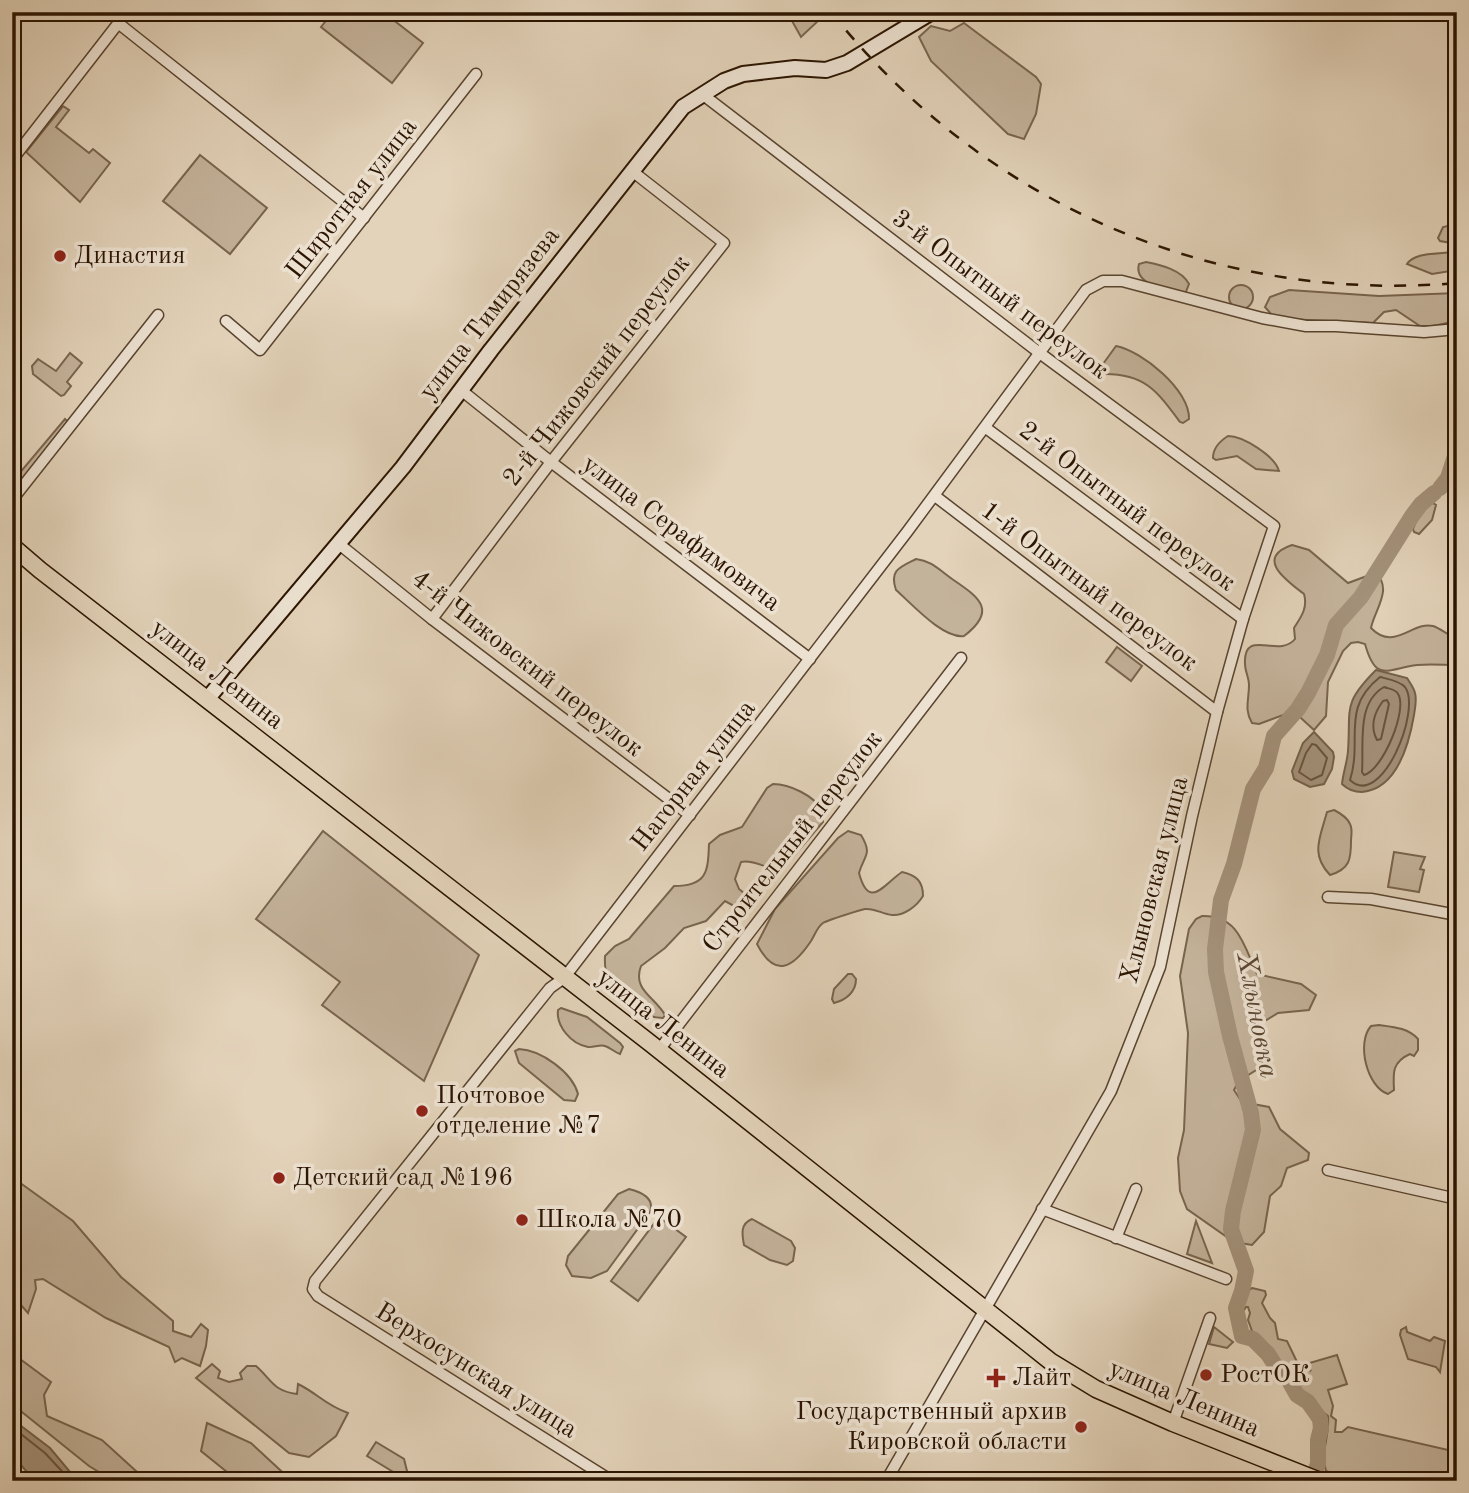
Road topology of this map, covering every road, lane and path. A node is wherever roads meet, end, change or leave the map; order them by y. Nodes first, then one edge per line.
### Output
1 (127, 12) edge
2 (932, 12) edge
3 (118, 23) junction
4 (476, 74) dead end
5 (702, 94) junction
6 (12, 160) edge
7 (632, 171) junction
8 (364, 218) junction
9 (158, 316) dead end
10 (226, 321) dead end
11 (1457, 328) edge
12 (1041, 354) junction
13 (461, 390) junction
14 (986, 428) junction
15 (551, 462) junction
16 (935, 496) junction
17 (12, 500) edge
18 (1274, 526) joint
19 (340, 544) junction
20 (12, 546) edge
21 (432, 619) junction
22 (1243, 619) junction
23 (961, 658) dead end
24 (810, 659) junction
25 (208, 698) junction
26 (1217, 712) junction
27 (690, 815) junction
28 (1328, 897) dead end
29 (1457, 915) edge
30 (564, 978) junction
31 (659, 1051) junction
32 (1328, 1170) dead end
33 (1136, 1189) dead end
34 (1457, 1199) edge
35 (1042, 1209) junction
36 (1116, 1238) junction
37 (1226, 1279) dead end
38 (318, 1297) joint
39 (984, 1311) junction
40 (1210, 1318) dead end
41 (1173, 1423) junction
42 (612, 1481) edge
43 (886, 1481) edge
44 (1320, 1481) edge

1 - 3 street
2 - 5 main road, улица Тимирязева
3 - 6 street
3 - 8 street
4 - 8 street, Широтная улица
5 - 7 main road, улица Тимирязева
5 - 12 street, 3-й Опытный переулок
7 - 13 main road, улица Тимирязева
7 - 15 street, 2-й Чижовский переулок
8 - 10 street, Широтная улица
9 - 17 street
11 - 12 street, Нагорная улица
12 - 14 street, Нагорная улица
12 - 18 street, 3-й Опытный переулок
13 - 15 street, улица Серафимовича
13 - 19 main road, улица Тимирязева
14 - 16 street, Нагорная улица
14 - 22 street, 2-й Опытный переулок
15 - 21 street, 2-й Чижовский переулок
15 - 24 street, улица Серафимовича
16 - 24 street, Нагорная улица
16 - 26 street, 1-й Опытный переулок
18 - 22 street, Хлыновская улица
19 - 21 street, 4-й Чижовский переулок
19 - 25 main road, улица Тимирязева
20 - 25 main road, улица Ленина
21 - 27 street, 4-й Чижовский переулок
22 - 26 street, Хлыновская улица
23 - 31 street, Строительный переулок
24 - 27 street, Нагорная улица
25 - 30 main road, улица Ленина
26 - 35 street, Хлыновская улица
27 - 30 street, Нагорная улица
28 - 29 street
30 - 31 main road, улица Ленина
30 - 38 street, Нагорная улица
31 - 39 main road, улица Ленина
32 - 34 street
33 - 36 street
35 - 36 street
35 - 39 street, Хлыновская улица
36 - 37 street
38 - 42 street, Верхосунская улица
39 - 41 main road, улица Ленина
39 - 43 street, Хлыновская улица
40 - 41 street
41 - 44 main road, улица Ленина

